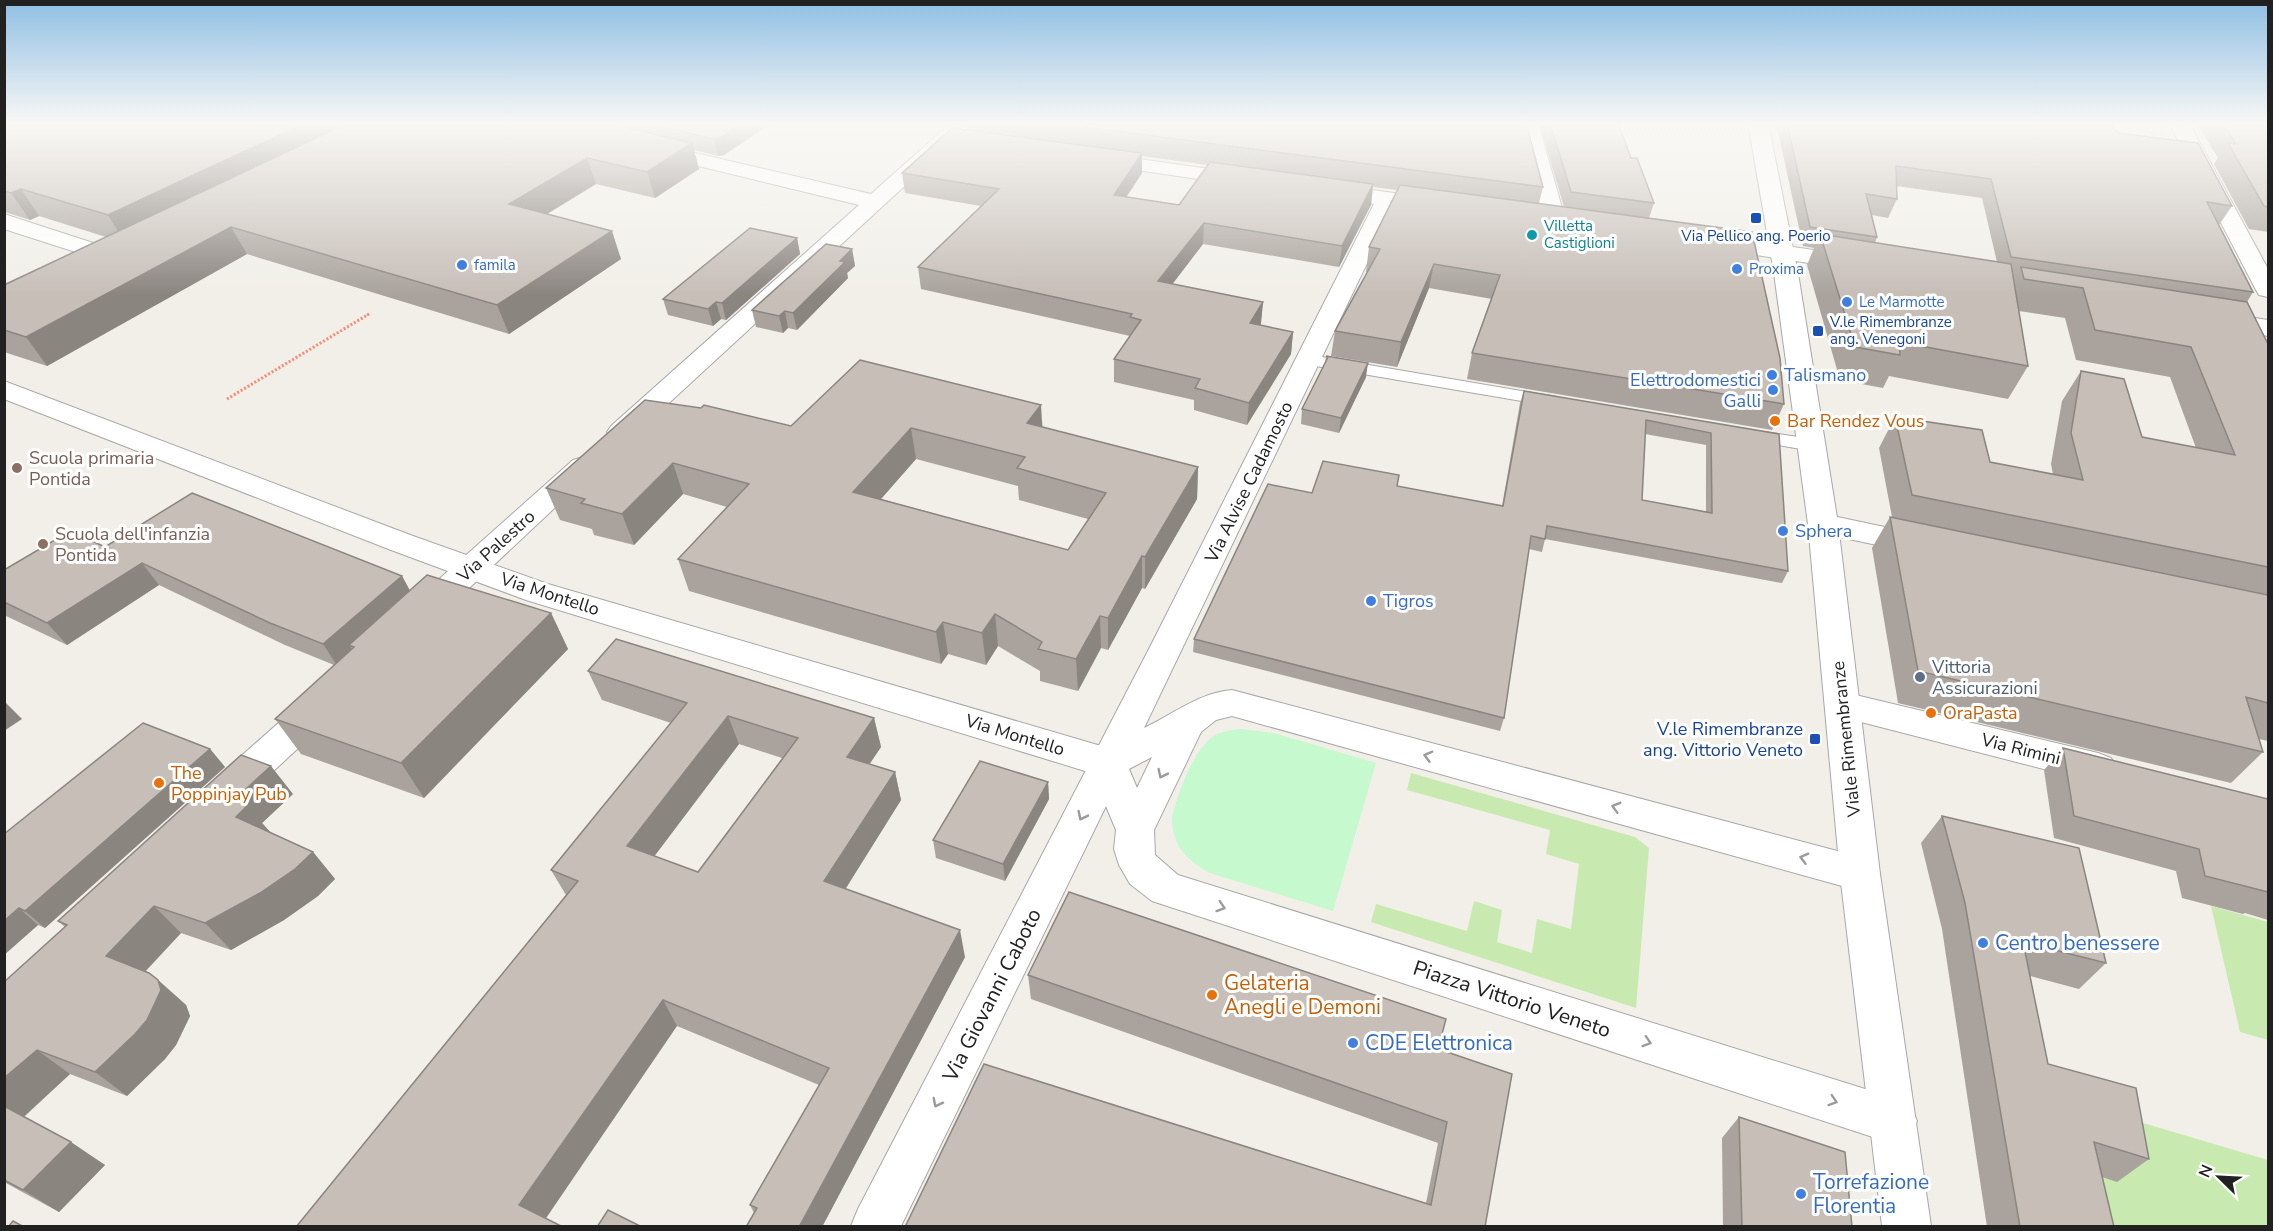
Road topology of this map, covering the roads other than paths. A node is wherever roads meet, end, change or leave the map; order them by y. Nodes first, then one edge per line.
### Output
1 (785, 180) edge
2 (902, 180) edge
3 (1249, 180) edge
4 (1544, 180) edge
5 (1769, 180) edge
6 (2210, 180) edge
7 (1268, 183) edge
8 (1304, 188) edge
9 (1387, 199) junction
10 (875, 202) junction
11 (1454, 208) edge
12 (1532, 219) edge
13 (4, 221) edge
14 (1555, 222) junction
15 (1578, 225) edge
16 (1694, 240) edge
17 (138, 247) edge
18 (1782, 252) junction
19 (116, 258) junction
20 (1873, 266) edge
21 (86, 273) edge
22 (2268, 290) edge
23 (2198, 317) edge
24 (2268, 328) edge
25 (1310, 360) junction
26 (4, 389) edge
27 (1573, 404) edge
28 (1737, 432) edge
29 (1812, 445) junction
30 (1823, 524) junction
31 (1954, 552) edge
32 (471, 568) junction
33 (397, 636) edge
34 (346, 683) edge
35 (1843, 705) junction
36 (1187, 723) junction
37 (1108, 764) junction
38 (2130, 776) edge
39 (206, 811) edge
40 (1135, 830) junction
41 (1860, 874) junction
42 (1894, 1120) junction
43 (875, 1227) edge
44 (1907, 1227) edge

1 - 10 street
2 - 10 street, Via Palestro
3 - 7 street
4 - 14 street
5 - 18 street, Viale Rimembranze
6 - 22 street
8 - 9 street
9 - 11 street
9 - 25 street, Via Alvise Cadamosto
10 - 32 street, Via Palestro
12 - 14 street
13 - 19 street
14 - 15 street
16 - 18 street
17 - 19 street
18 - 20 street
18 - 29 street, Viale Rimembranze
19 - 21 street
23 - 24 street
25 - 27 lane
25 - 37 street, Via Alvise Cadamosto
26 - 32 street, Via Montello
28 - 29 lane
29 - 30 street, Viale Rimembranze
30 - 31 street
30 - 35 street, Viale Rimembranze
32 - 33 street, Via Palestro
32 - 37 street, Via Montello
34 - 39 street
35 - 38 street, Via Rimini
35 - 41 street, Viale Rimembranze
36 - 37 street, Piazza Vittorio Veneto
36 -> 40 street, Piazza Vittorio Veneto
41 -> 36 street, Piazza Vittorio Veneto
37 - 40 street, Piazza Vittorio Veneto
37 -> 43 street, Via Giovanni Caboto
40 -> 42 street, Piazza Vittorio Veneto
41 - 42 street, Viale Rimembranze
42 - 44 street, Viale Rimembranze

